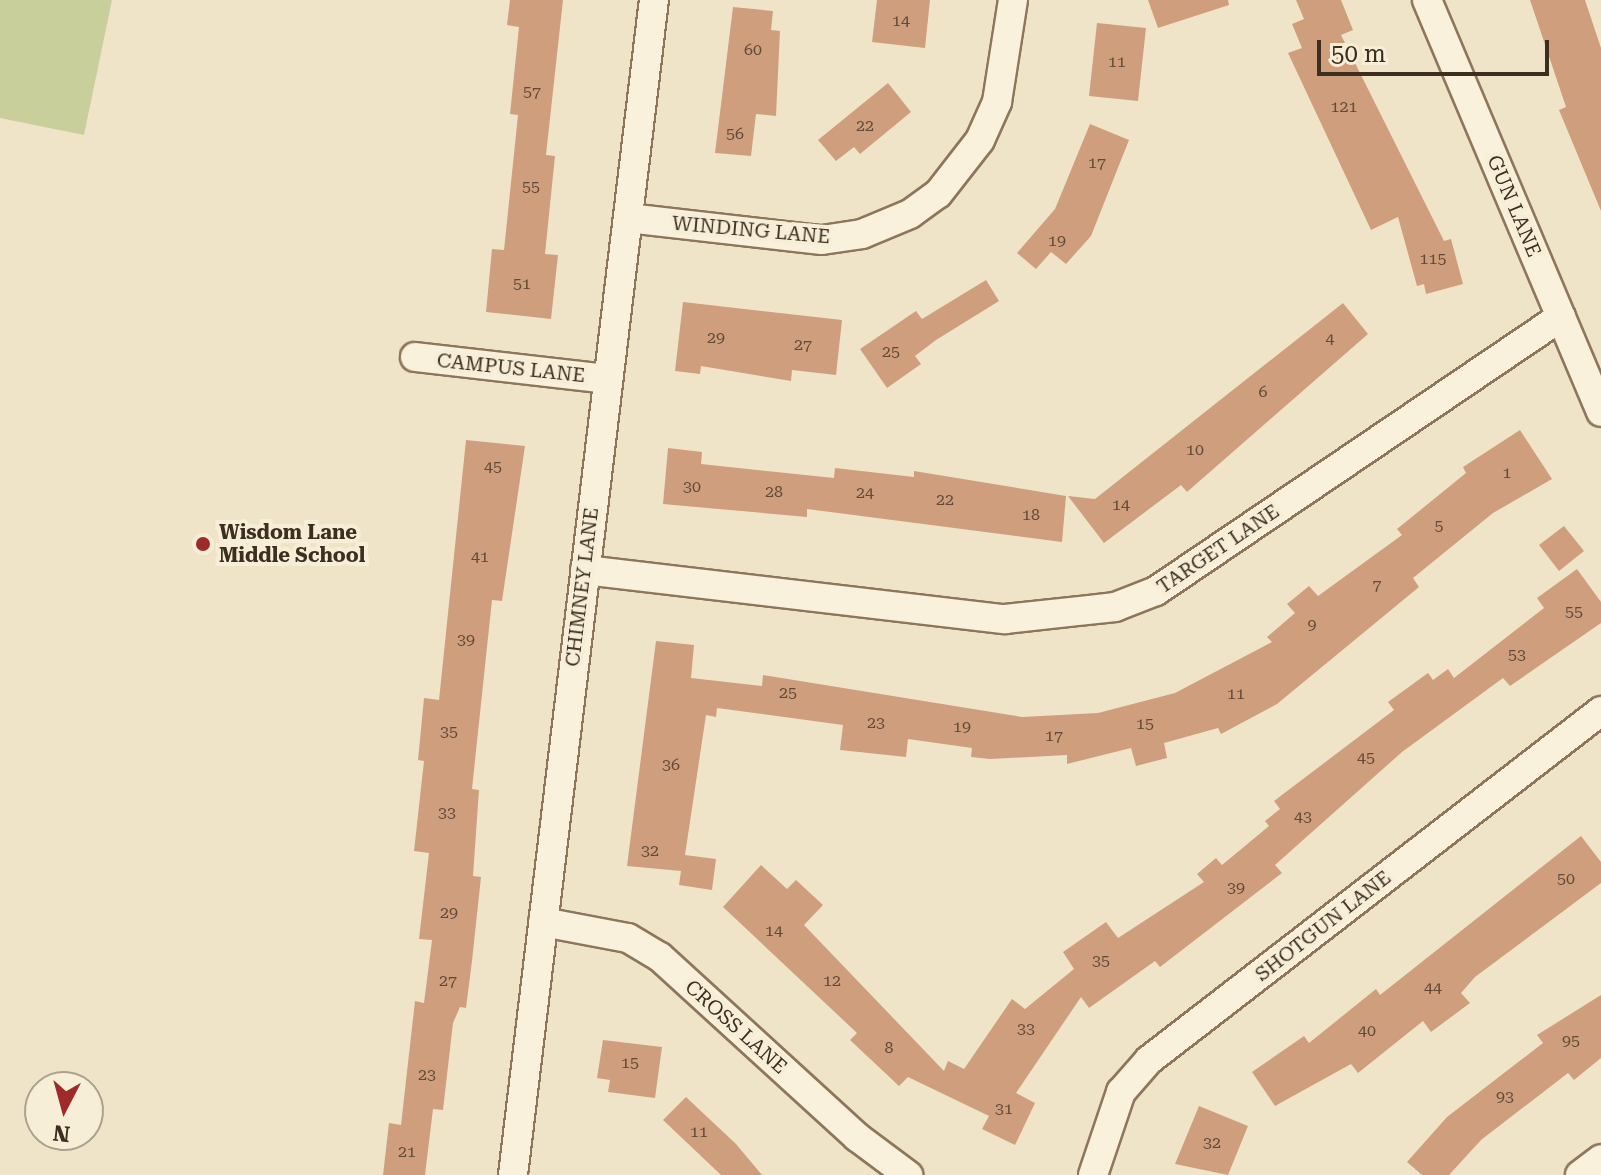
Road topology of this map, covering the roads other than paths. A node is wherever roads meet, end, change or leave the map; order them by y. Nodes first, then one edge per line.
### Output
1 (654, 0) edge
2 (1013, 0) edge
3 (1427, 0) edge
4 (628, 218) junction
5 (1561, 317) junction
6 (415, 357) dead end
7 (608, 379) junction
8 (1601, 412) edge
9 (585, 570) junction
10 (1601, 711) edge
11 (543, 922) junction
12 (1601, 1159) edge
13 (513, 1175) edge
14 (908, 1175) edge
15 (1093, 1175) edge
16 (1580, 1175) edge

1 - 4 street, CHIMNEY LANE
2 - 4 street, WINDING LANE
3 - 5 street, GUN LANE
4 - 7 street, CHIMNEY LANE
5 - 8 street, GUN LANE
5 - 9 street, TARGET LANE
6 - 7 street, CAMPUS LANE
7 - 9 street, CHIMNEY LANE
9 - 11 street, CHIMNEY LANE
10 - 15 street, SHOTGUN LANE
11 - 13 street, CHIMNEY LANE
11 - 14 street, CROSS LANE
12 - 16 street

